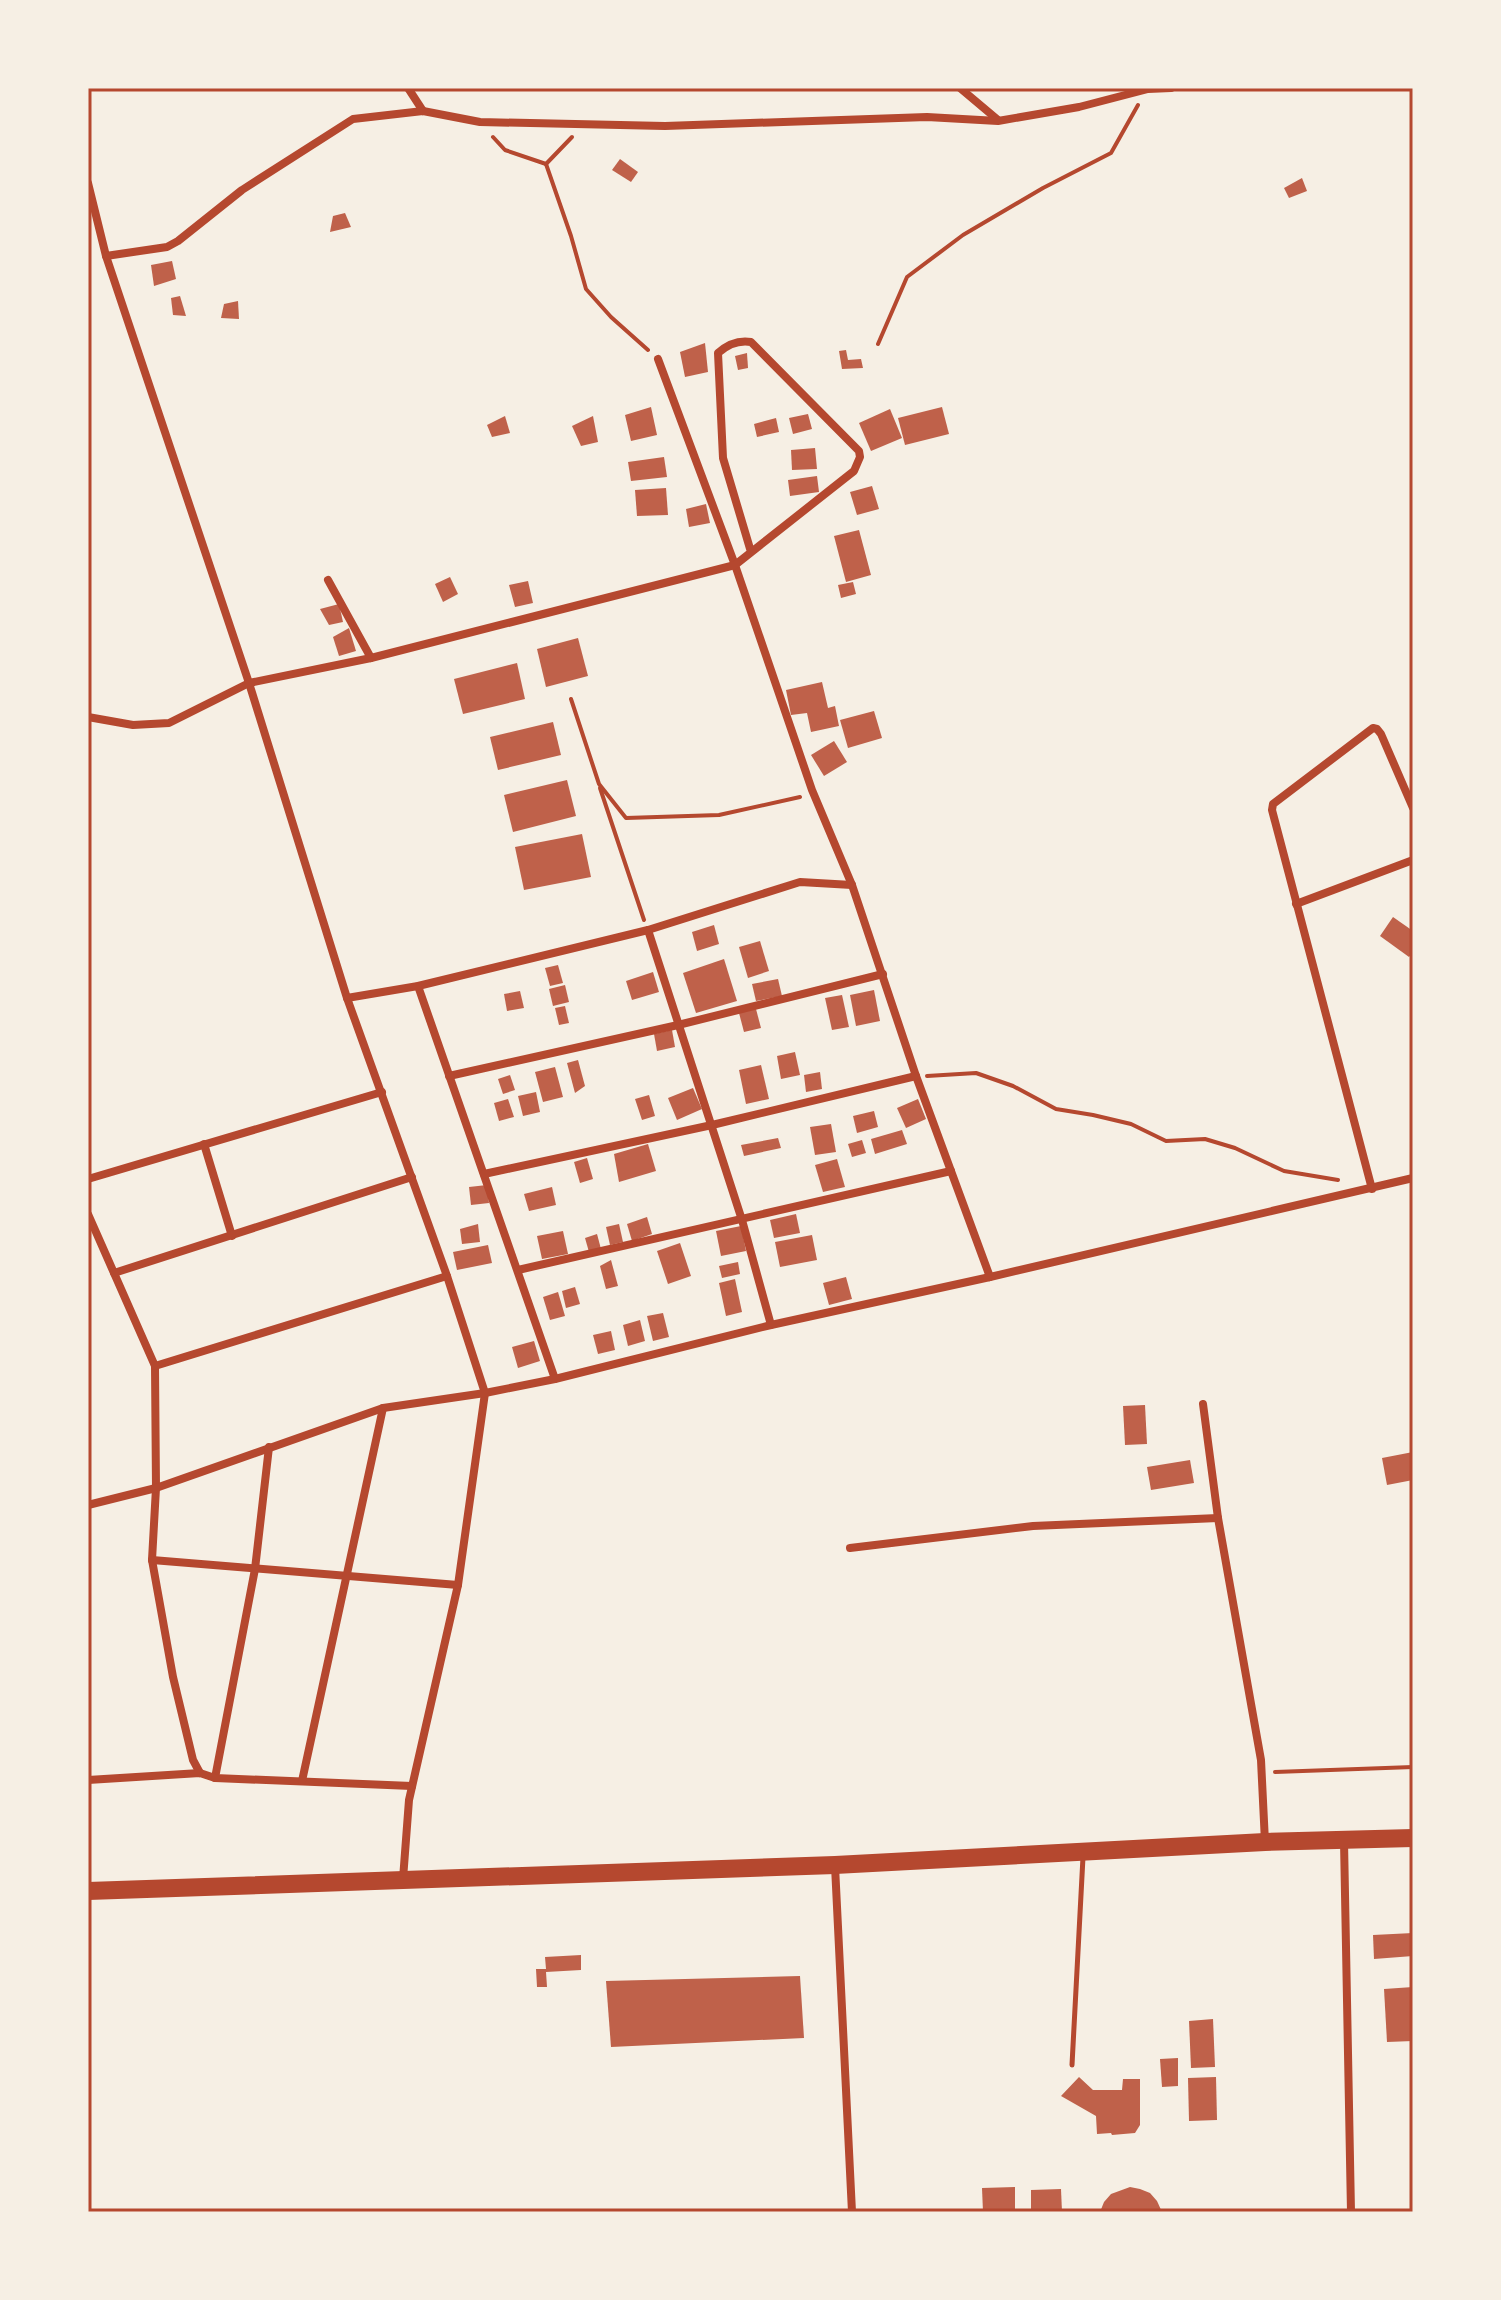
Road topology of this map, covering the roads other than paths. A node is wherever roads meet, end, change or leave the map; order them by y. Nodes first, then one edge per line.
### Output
1 (408, 88) edge
2 (960, 88) edge
3 (1171, 88) edge
4 (1148, 89) edge
5 (423, 111) junction
6 (998, 121) junction
7 (88, 183) edge
8 (106, 256) junction
9 (658, 359) road end
10 (751, 552) junction
11 (735, 565) junction
12 (328, 580) dead end
13 (371, 658) junction
14 (249, 683) junction
15 (88, 717) edge
16 (1413, 808) edge
17 (1413, 860) edge
18 (852, 885) junction
19 (1296, 904) junction
20 (648, 930) junction
21 (883, 974) junction
22 (418, 986) junction
23 (347, 998) junction
24 (678, 1025) junction
25 (449, 1076) junction
26 (916, 1076) junction
27 (382, 1092) junction
28 (712, 1125) junction
29 (204, 1144) junction
30 (951, 1171) junction
31 (484, 1174) junction
32 (412, 1177) junction
33 (1413, 1178) edge
34 (88, 1179) edge
35 (1372, 1187) junction
36 (88, 1214) edge
37 (742, 1220) junction
38 (232, 1236) junction
39 (518, 1270) junction
40 (114, 1273) junction
41 (447, 1276) junction
42 (990, 1277) junction
43 (771, 1325) junction
44 (155, 1366) junction
45 (555, 1379) junction
46 (485, 1393) junction
47 (1203, 1404) dead end
48 (383, 1408) junction
49 (269, 1447) junction
50 (156, 1488) junction
51 (88, 1505) edge
52 (1218, 1518) junction
53 (850, 1548) dead end
54 (152, 1560) junction
55 (255, 1569) junction
56 (345, 1576) junction
57 (458, 1585) junction
58 (200, 1773) junction
59 (215, 1778) junction
60 (88, 1780) edge
61 (302, 1781) junction
62 (412, 1786) junction
63 (1413, 1838) edge
64 (1344, 1841) junction
65 (1265, 1842) junction
66 (1083, 1852) junction
67 (835, 1865) junction
68 (403, 1880) junction
69 (88, 1891) edge
70 (1072, 2065) dead end
71 (852, 2212) edge
72 (1351, 2212) edge

1 - 5 street
2 - 6 street
3 - 4 street
4 - 6 street
5 - 6 street
5 - 8 street
7 - 8 street
8 - 14 street
9 - 11 street
10 - 10 street
10 - 11 street
11 - 13 street
11 - 18 street
12 - 13 street
13 - 14 street
14 - 15 street
14 - 23 street
16 - 19 street
17 - 19 street
18 - 20 street
18 - 21 street
19 - 35 street
20 - 22 street
20 - 24 street
21 - 24 street
21 - 26 street
22 - 23 street
22 - 25 street
23 - 27 street
24 - 25 street
24 - 28 street
25 - 31 street
26 - 28 street
26 - 30 street
27 - 29 street
27 - 32 street
28 - 31 street
28 - 37 street
29 - 34 street
29 - 38 street
30 - 37 street
30 - 42 street
31 - 39 street
32 - 38 street
32 - 41 street
33 - 35 street
35 - 42 street
36 - 40 street
37 - 39 street
37 - 43 street
38 - 40 street
39 - 45 street
40 - 44 street
41 - 44 street
41 - 46 street
42 - 43 street
43 - 45 street
44 - 50 street
45 - 46 street
46 - 48 street
46 - 57 street
47 - 52 street
48 - 49 street
48 - 56 street
49 - 50 street
49 - 55 street
50 - 51 street
50 - 54 street
52 - 53 street
52 - 65 street
54 - 55 street
54 - 58 street
55 - 56 street
55 - 59 street
56 - 57 street
56 - 61 street
57 - 62 street
58 - 59 street
58 - 60 street
59 - 61 street
61 - 62 street
62 - 68 street
63 - 64 highway
64 - 65 highway
64 - 72 street
65 - 66 highway
66 - 67 highway
66 - 70 lane
67 - 68 highway
67 - 71 street
68 - 69 highway

